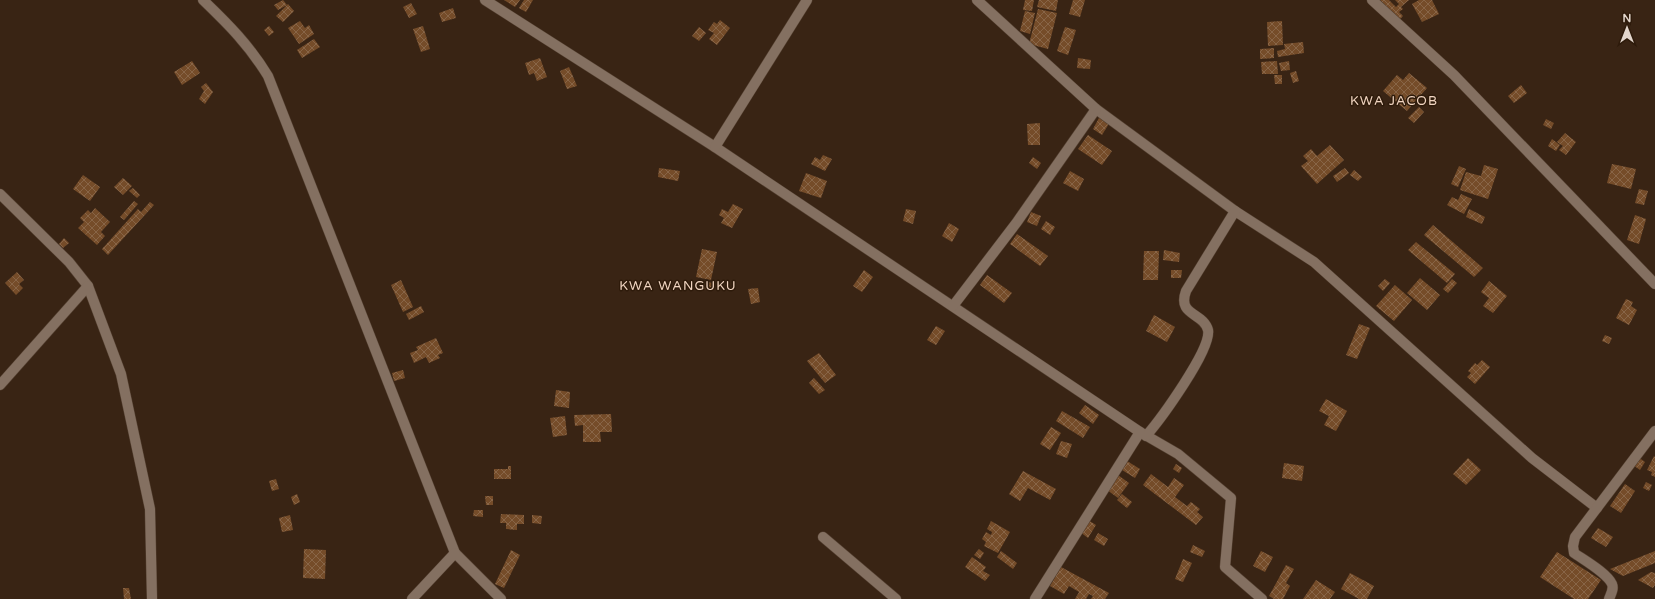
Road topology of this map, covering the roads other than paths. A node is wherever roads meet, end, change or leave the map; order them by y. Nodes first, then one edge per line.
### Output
1 (203, 0) edge
2 (485, 0) edge
3 (807, 0) edge
4 (977, 0) edge
5 (1372, 0) edge
6 (1096, 109) junction
7 (715, 147) junction
8 (0, 194) edge
9 (1235, 211) junction
10 (1655, 284) edge
11 (88, 286) junction
12 (953, 306) junction
13 (0, 385) edge
14 (1655, 431) edge
15 (1143, 434) junction
16 (1596, 508) junction
17 (823, 537) dead end
18 (455, 554) junction
19 (152, 599) edge
20 (412, 599) edge
21 (501, 599) edge
22 (896, 599) edge
23 (1035, 599) edge
24 (1262, 599) edge
25 (1609, 599) edge

1 - 18 street
2 - 7 street
3 - 7 street
4 - 6 street
5 - 10 street
6 - 9 street
6 - 12 street
7 - 12 street
8 - 11 street
9 - 15 street
9 - 16 street
11 - 13 street
11 - 19 street
12 - 15 street
14 - 16 street
15 - 23 street
15 - 24 street
16 - 25 street
17 - 22 street
18 - 20 street
18 - 21 street

